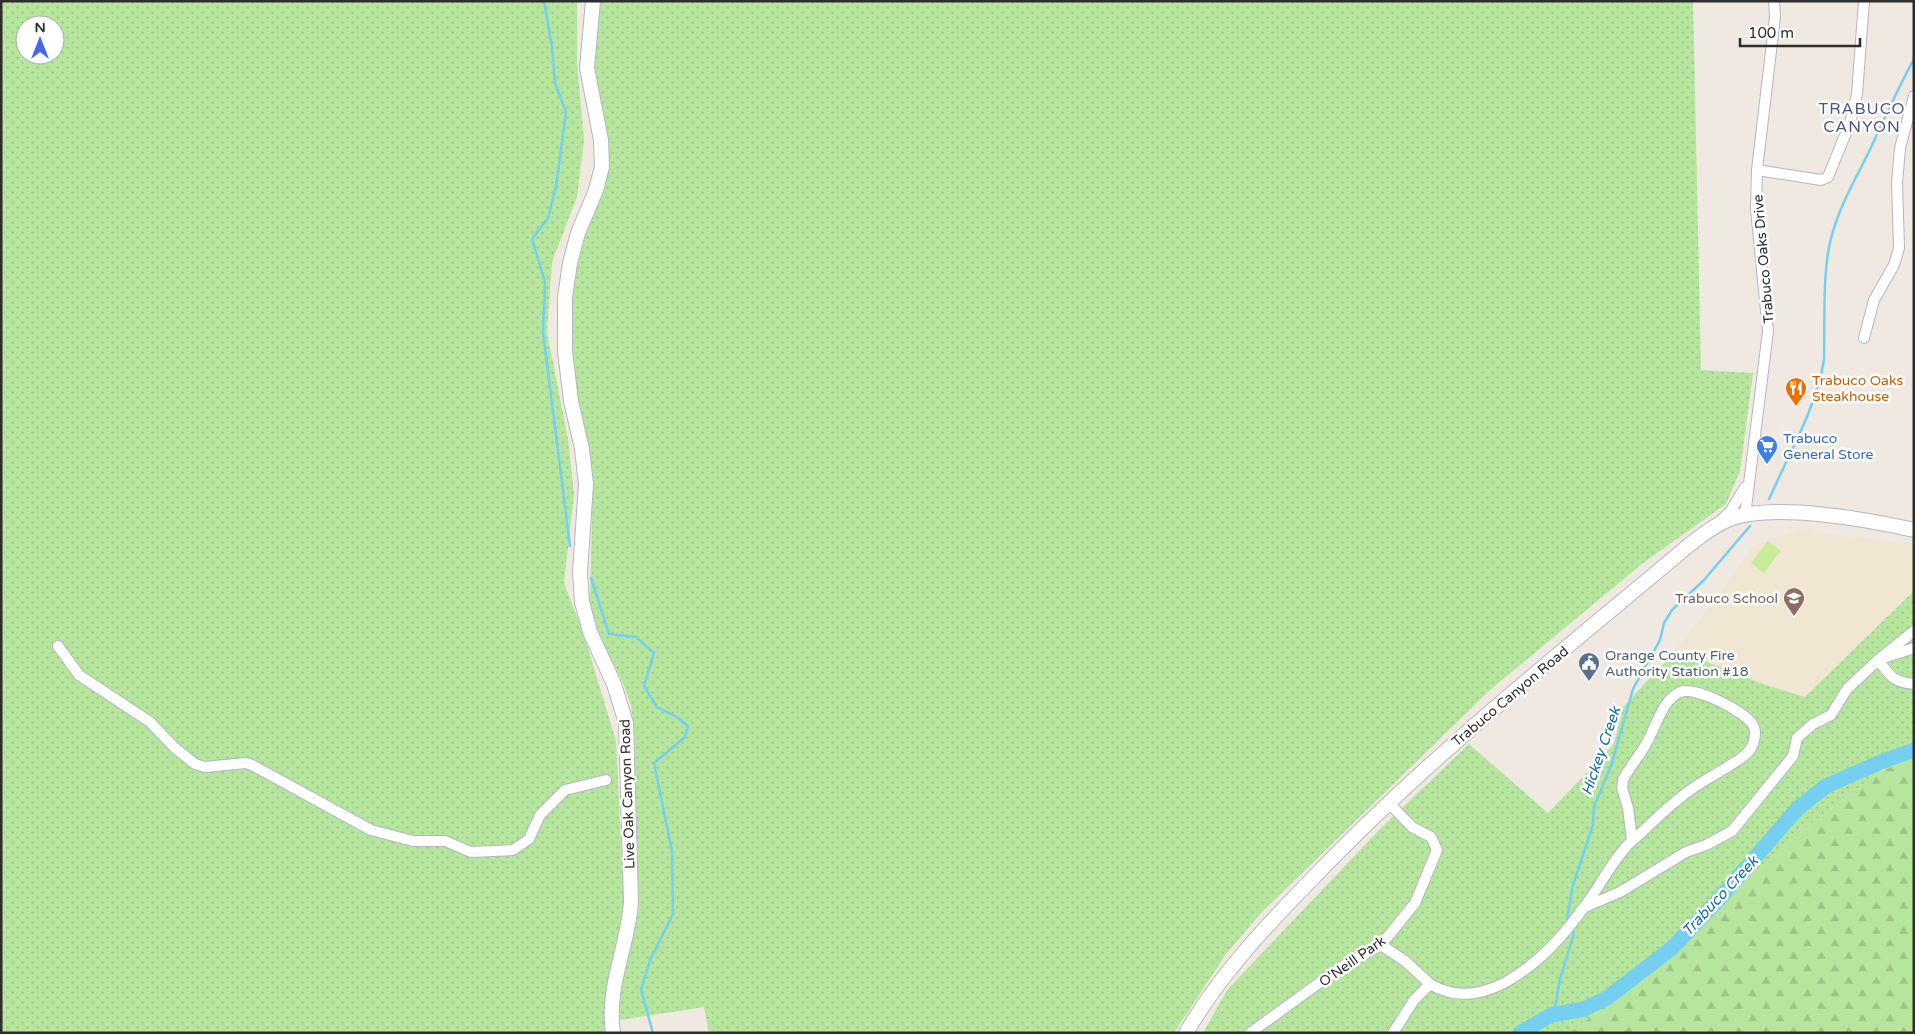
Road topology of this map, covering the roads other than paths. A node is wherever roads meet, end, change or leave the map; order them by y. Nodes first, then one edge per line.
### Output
1 (593, 1) edge
2 (1774, 1) edge
3 (1864, 1) edge
4 (1914, 96) edge
5 (1757, 170) junction
6 (1864, 338) dead end
7 (1748, 482) junction
8 (1745, 516) junction
9 (1715, 526) junction
10 (1914, 530) edge
11 (1914, 631) edge
12 (58, 646) dead end
13 (1914, 648) edge
14 (1878, 660) junction
15 (1914, 684) edge
16 (606, 780) dead end
17 (1388, 802) junction
18 (1632, 840) junction
19 (1584, 907) junction
20 (1381, 945) junction
21 (1430, 984) junction
22 (613, 1033) edge
23 (1186, 1033) edge
24 (1250, 1033) edge
25 (1393, 1033) edge

1 - 22 main road, Live Oak Canyon Road
2 - 5 street, Trabuco Oaks Drive
3 - 5 street
4 - 6 street
5 - 7 street, Trabuco Oaks Drive
7 - 8 street, Trabuco Oaks Drive
7 - 9 street
8 - 9 main road, Trabuco Canyon Road
8 - 10 main road, Trabuco Canyon Road
9 - 17 main road, Trabuco Canyon Road
11 - 14 street
12 - 16 street
13 - 14 street
14 - 15 street
14 - 19 street
17 - 20 street, O'Neill Park
17 - 23 main road, Trabuco Canyon Road
18 - 18 street
18 - 19 street
19 - 21 street
20 - 21 street
20 - 24 street, O'Neill Park
21 - 25 street

